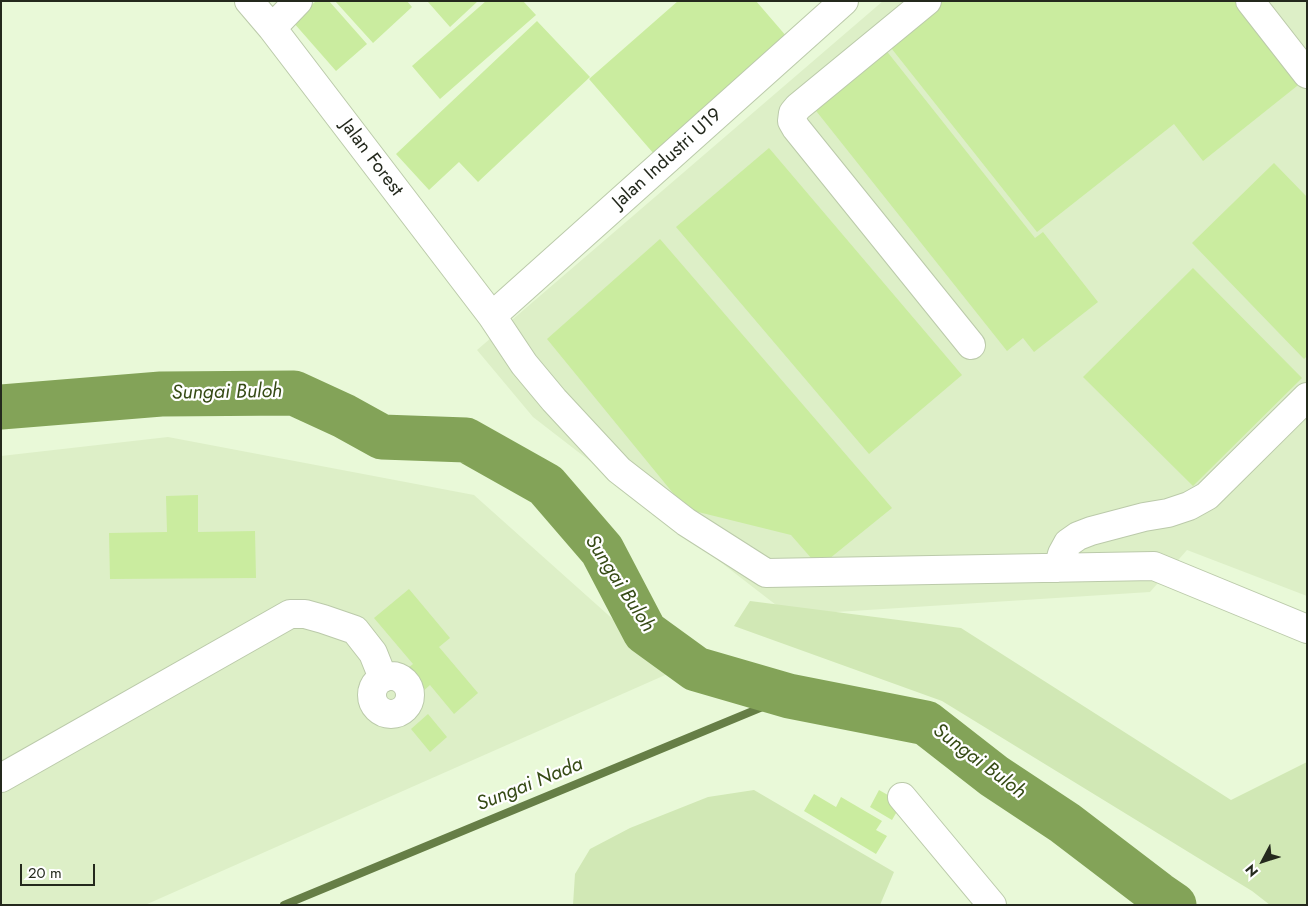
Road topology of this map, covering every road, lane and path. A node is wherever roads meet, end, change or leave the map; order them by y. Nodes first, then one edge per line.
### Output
1 (249, 1) edge
2 (298, 1) edge
3 (927, 1) edge
4 (1250, 1) edge
5 (827, 7) edge
6 (272, 28) junction
7 (1307, 74) edge
8 (492, 316) junction
9 (971, 345) dead end
10 (1307, 397) edge
11 (1058, 568) junction
12 (1307, 629) edge
13 (383, 678) dead end
14 (1, 778) edge
15 (902, 797) dead end
16 (992, 905) edge

1 - 6 street, Jalan Forest
2 - 6 street
3 - 9 street
4 - 7 street
5 - 8 street, Jalan Industri U19
6 - 8 street, Jalan Forest
8 - 11 street, Jalan Forest
10 - 11 street
11 - 12 street, Jalan Forest
13 - 14 street
15 - 16 street

